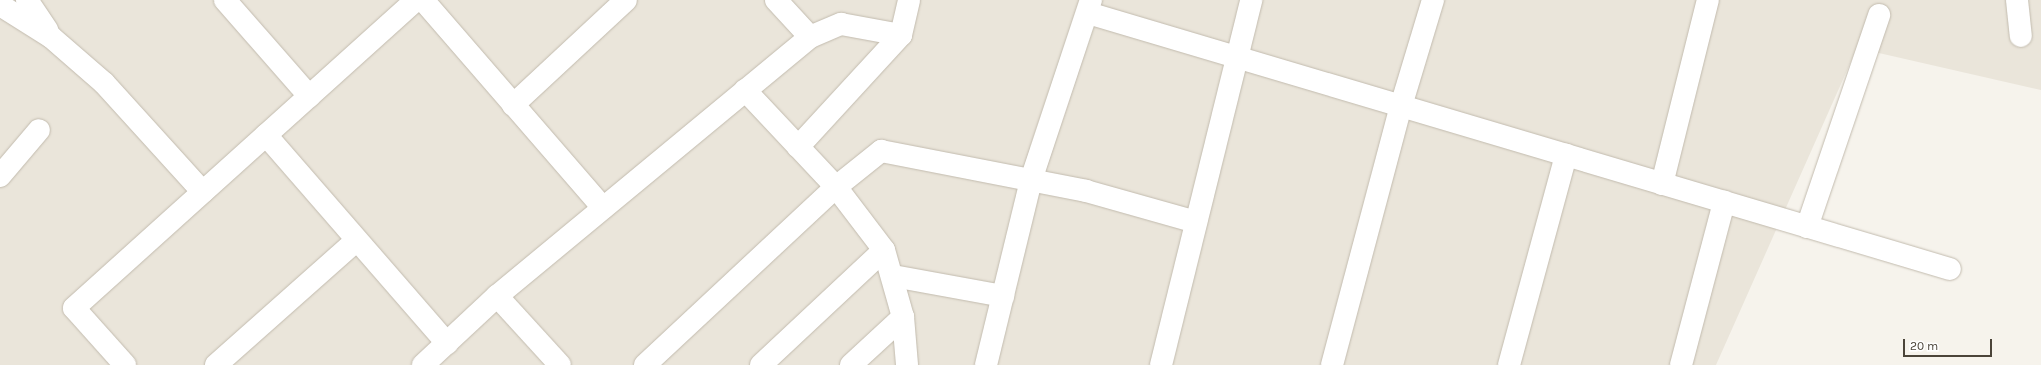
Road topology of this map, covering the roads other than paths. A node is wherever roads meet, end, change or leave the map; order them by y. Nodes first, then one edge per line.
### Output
1 (27, 0) edge
2 (224, 0) edge
3 (416, 0) edge
4 (422, 0) edge
5 (626, 0) edge
6 (776, 0) edge
7 (909, 0) edge
8 (1251, 0) edge
9 (1433, 0) edge
10 (1708, 0) edge
11 (2017, 0) edge
12 (0, 5) edge
13 (1090, 6) edge
14 (1878, 14) dead end
15 (901, 35) junction
16 (2021, 36) dead end
17 (52, 37) junction
18 (810, 37) junction
19 (1237, 57) junction
20 (745, 90) junction
21 (309, 96) junction
22 (513, 105) junction
23 (1400, 106) junction
24 (39, 130) dead end
25 (266, 135) junction
26 (798, 147) junction
27 (1566, 155) junction
28 (0, 176) edge
29 (1031, 180) junction
30 (1662, 184) junction
31 (836, 187) junction
32 (203, 192) junction
33 (1724, 202) junction
34 (603, 208) junction
35 (1196, 222) junction
36 (1807, 226) junction
37 (357, 240) junction
38 (884, 250) junction
39 (1950, 269) dead end
40 (893, 276) junction
41 (497, 296) junction
42 (1003, 296) junction
43 (903, 316) junction
44 (447, 343) junction
45 (768, 363) edge
46 (125, 365) edge
47 (216, 365) edge
48 (423, 365) edge
49 (560, 365) edge
50 (645, 365) edge
51 (851, 365) edge
52 (907, 365) edge
53 (986, 365) edge
54 (1161, 365) edge
55 (1332, 365) edge
56 (1509, 365) edge
57 (1681, 365) edge

1 - 17 street
2 - 21 street
3 - 21 street
4 - 22 street
5 - 22 street
6 - 18 street
7 - 15 street
8 - 19 street
9 - 23 street
10 - 30 street
11 - 16 street
12 - 17 street
13 - 19 street
13 - 29 street
14 - 36 street
15 - 18 street
15 - 26 street
17 - 32 street
18 - 20 street
19 - 23 street
19 - 35 street
20 - 26 street
20 - 34 street
21 - 25 street
22 - 34 street
23 - 27 street
23 - 55 street
24 - 28 street
25 - 32 street
25 - 37 street
26 - 31 street
27 - 30 street
27 - 56 street
29 - 31 street
29 - 35 street
29 - 42 street
30 - 33 street
31 - 38 street
31 - 50 street
32 - 46 street
33 - 36 street
33 - 57 street
34 - 41 street
35 - 54 street
36 - 39 street
37 - 44 street
37 - 47 street
38 - 40 street
38 - 45 street
40 - 42 street
40 - 43 street
41 - 44 street
41 - 49 street
42 - 53 street
43 - 51 street
43 - 52 street
44 - 48 street

